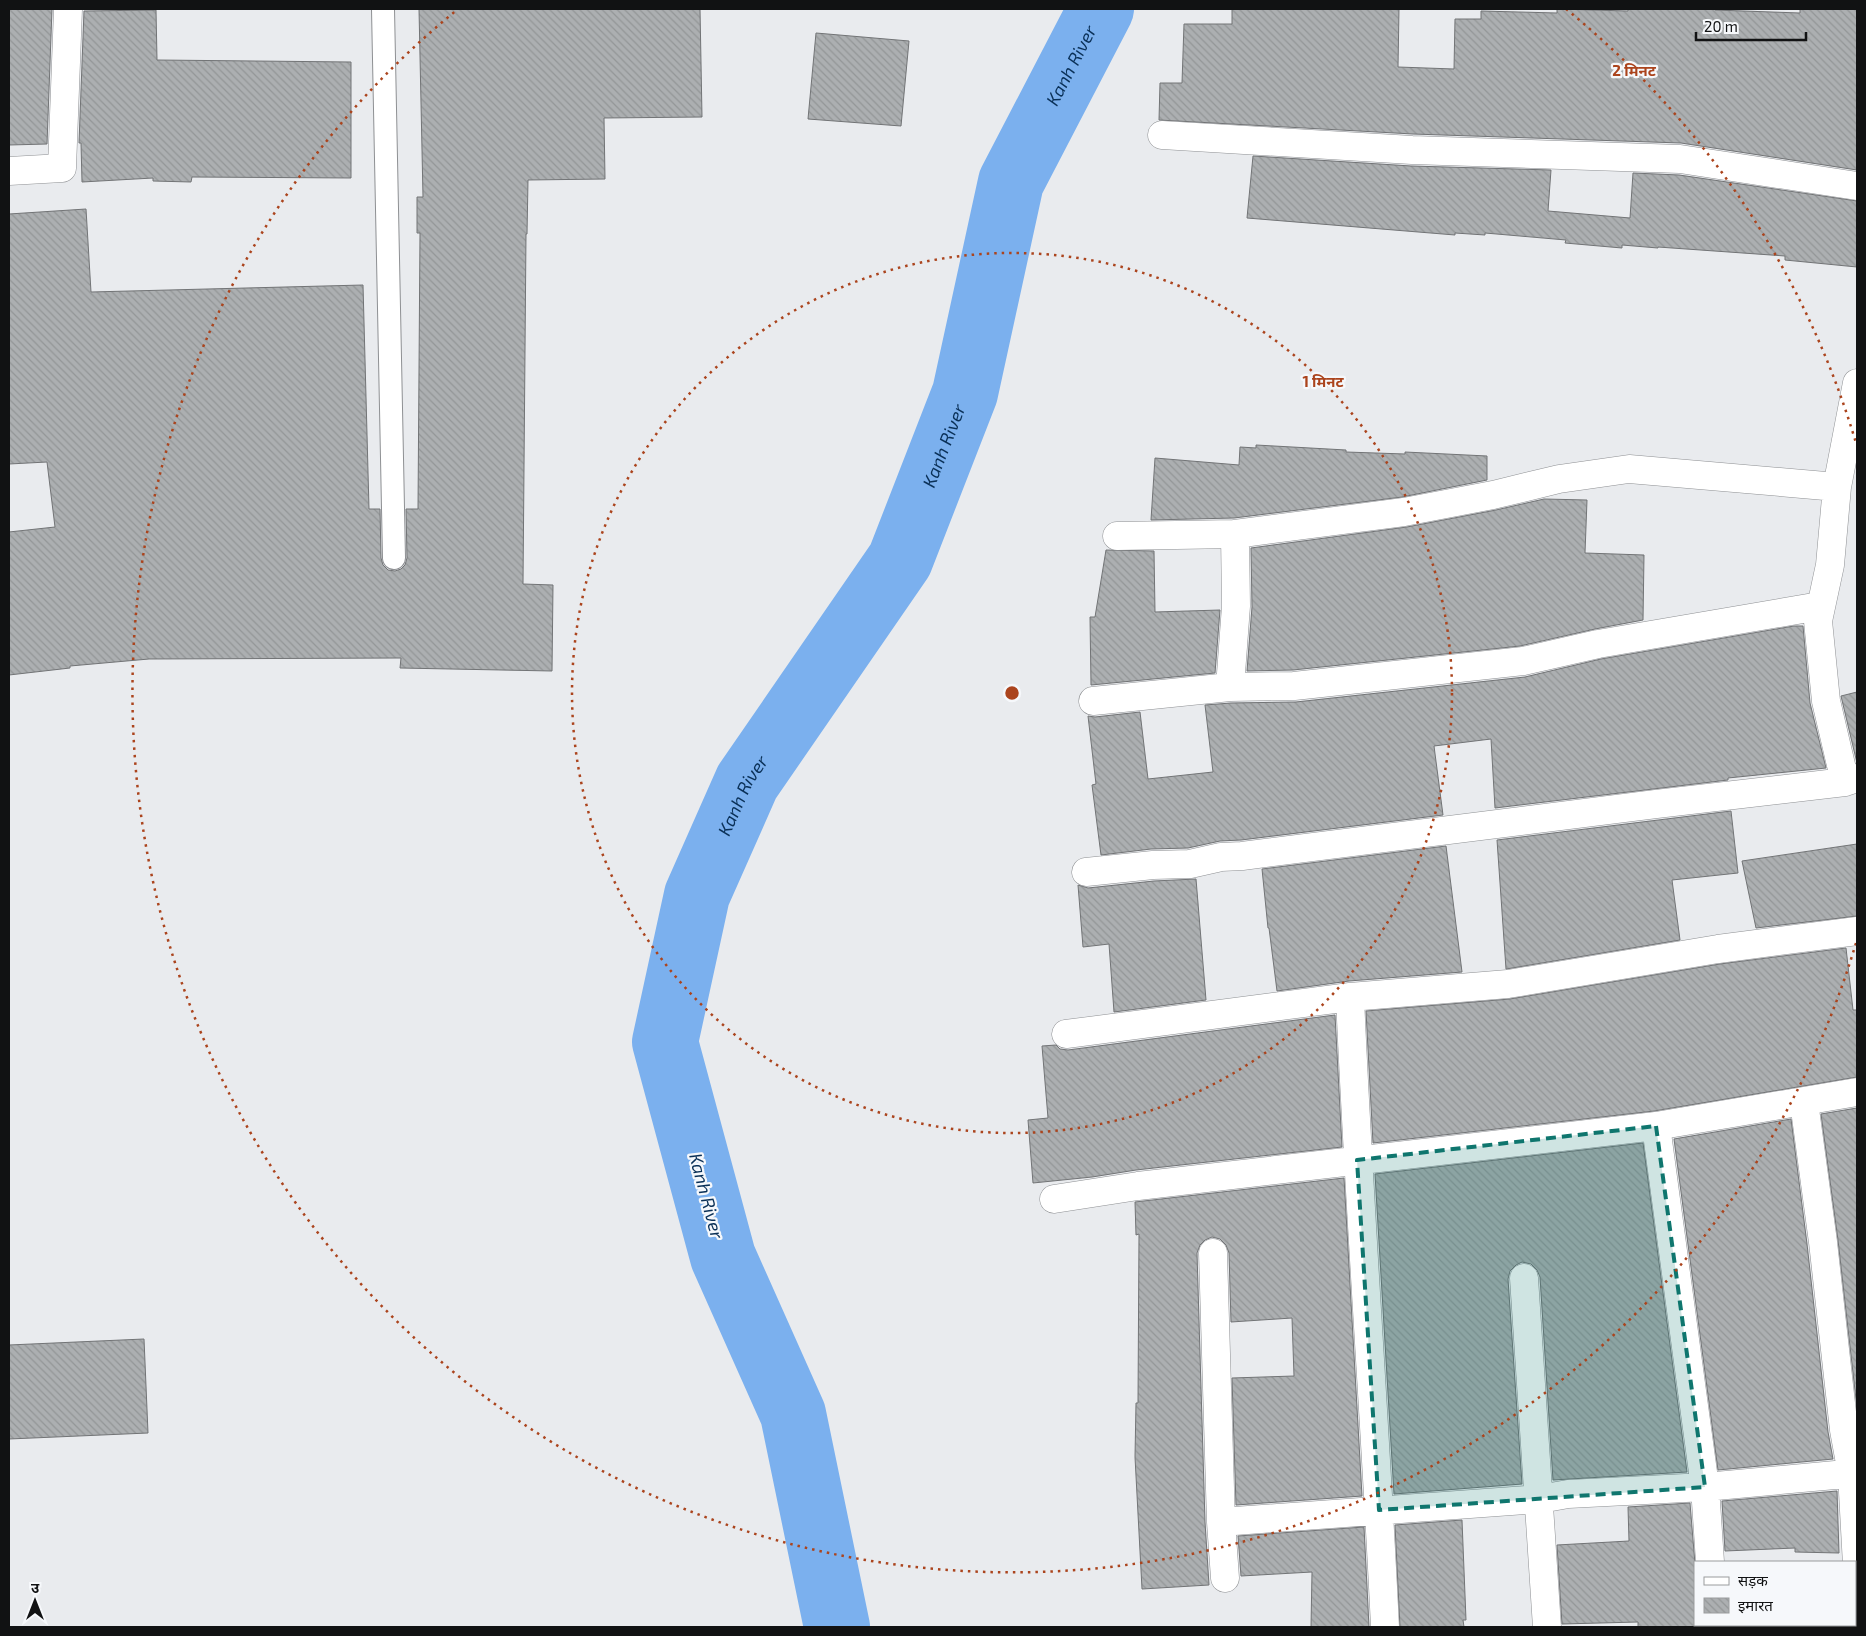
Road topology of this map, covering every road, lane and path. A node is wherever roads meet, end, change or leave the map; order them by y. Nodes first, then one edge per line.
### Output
1 (68, 9) edge
2 (383, 9) edge
3 (1162, 135) dead end
4 (9, 171) edge
5 (1857, 186) edge
6 (1857, 383) edge
7 (1837, 487) junction
8 (1235, 534) junction
9 (1118, 536) dead end
10 (394, 558) dead end
11 (1820, 606) junction
12 (1230, 687) junction
13 (1093, 701) dead end
14 (1851, 780) edge
15 (1086, 872) dead end
16 (1857, 931) edge
17 (1350, 996) junction
18 (1066, 1034) dead end
19 (1857, 1092) edge
20 (1804, 1102) junction
21 (1656, 1126) junction
22 (1357, 1160) junction
23 (1054, 1199) dead end
24 (1213, 1253) dead end
25 (1524, 1278) dead end
26 (1854, 1474) edge
27 (1705, 1487) junction
28 (1540, 1499) junction
29 (1380, 1510) junction
30 (1221, 1522) junction
31 (1710, 1561) edge
32 (1857, 1565) edge
33 (1225, 1578) dead end
34 (1384, 1627) edge
35 (1547, 1627) edge

1 - 4 street
2 - 10 lane
3 - 5 street
6 - 7 street
7 - 8 street
7 - 11 street
8 - 9 street
8 - 12 street
11 - 12 street
11 - 14 street
12 - 13 street
14 - 15 street
16 - 17 street
17 - 18 street
17 - 22 street
19 - 20 street
20 - 21 street
20 - 26 street
21 - 22 street
21 - 27 street
22 - 23 street
22 - 29 street
24 - 30 street
25 - 28 street
26 - 27 street
26 - 32 street
27 - 28 street
27 - 31 street
28 - 29 street
28 - 35 street
29 - 30 street
29 - 34 street
30 - 33 street

